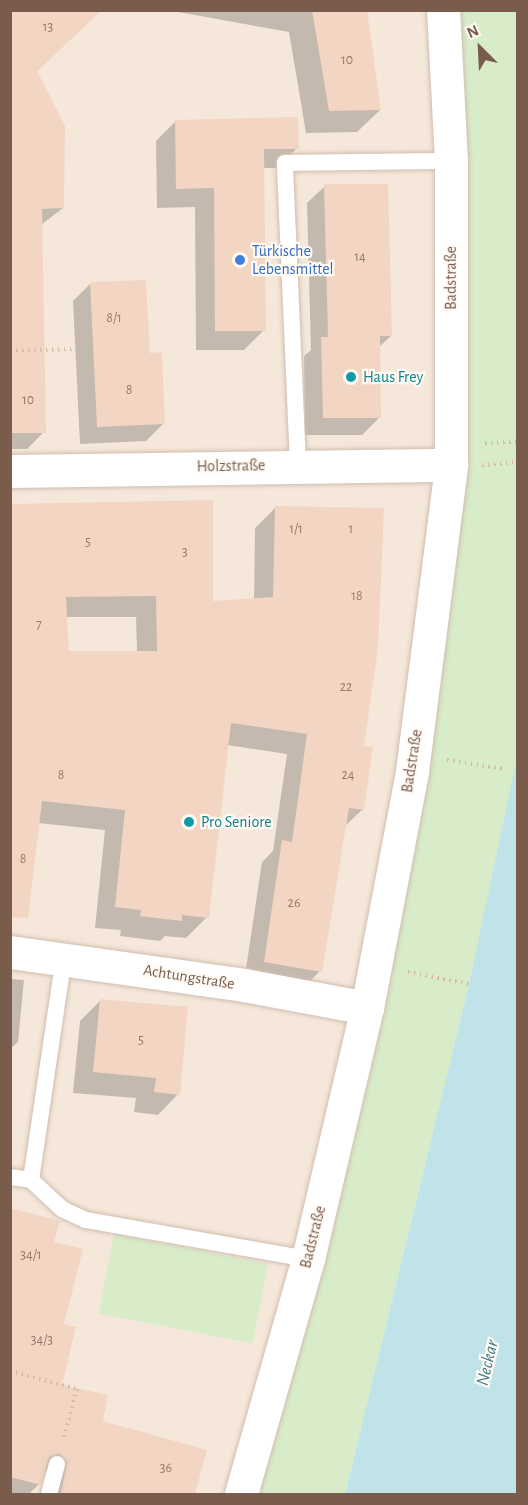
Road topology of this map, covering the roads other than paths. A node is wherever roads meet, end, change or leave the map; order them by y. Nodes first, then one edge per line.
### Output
1 (443, 10) edge
2 (451, 161) junction
3 (298, 465) junction
4 (451, 465) junction
5 (10, 471) edge
6 (10, 952) edge
7 (64, 957) junction
8 (367, 1008) junction
9 (10, 1177) edge
10 (31, 1180) junction
11 (308, 1258) junction
12 (57, 1464) road end
13 (49, 1494) edge
14 (241, 1494) edge

1 - 2 street, Badstraße
2 - 3 lane
2 - 4 street, Badstraße
3 - 4 street, Holzstraße
3 - 5 street, Holzstraße
4 - 8 street, Badstraße
6 - 7 street, Achtungstraße
7 - 8 street, Achtungstraße
7 - 10 lane
8 - 11 street, Badstraße
9 - 10 lane
10 - 11 lane
11 - 14 street, Badstraße
12 - 13 lane

